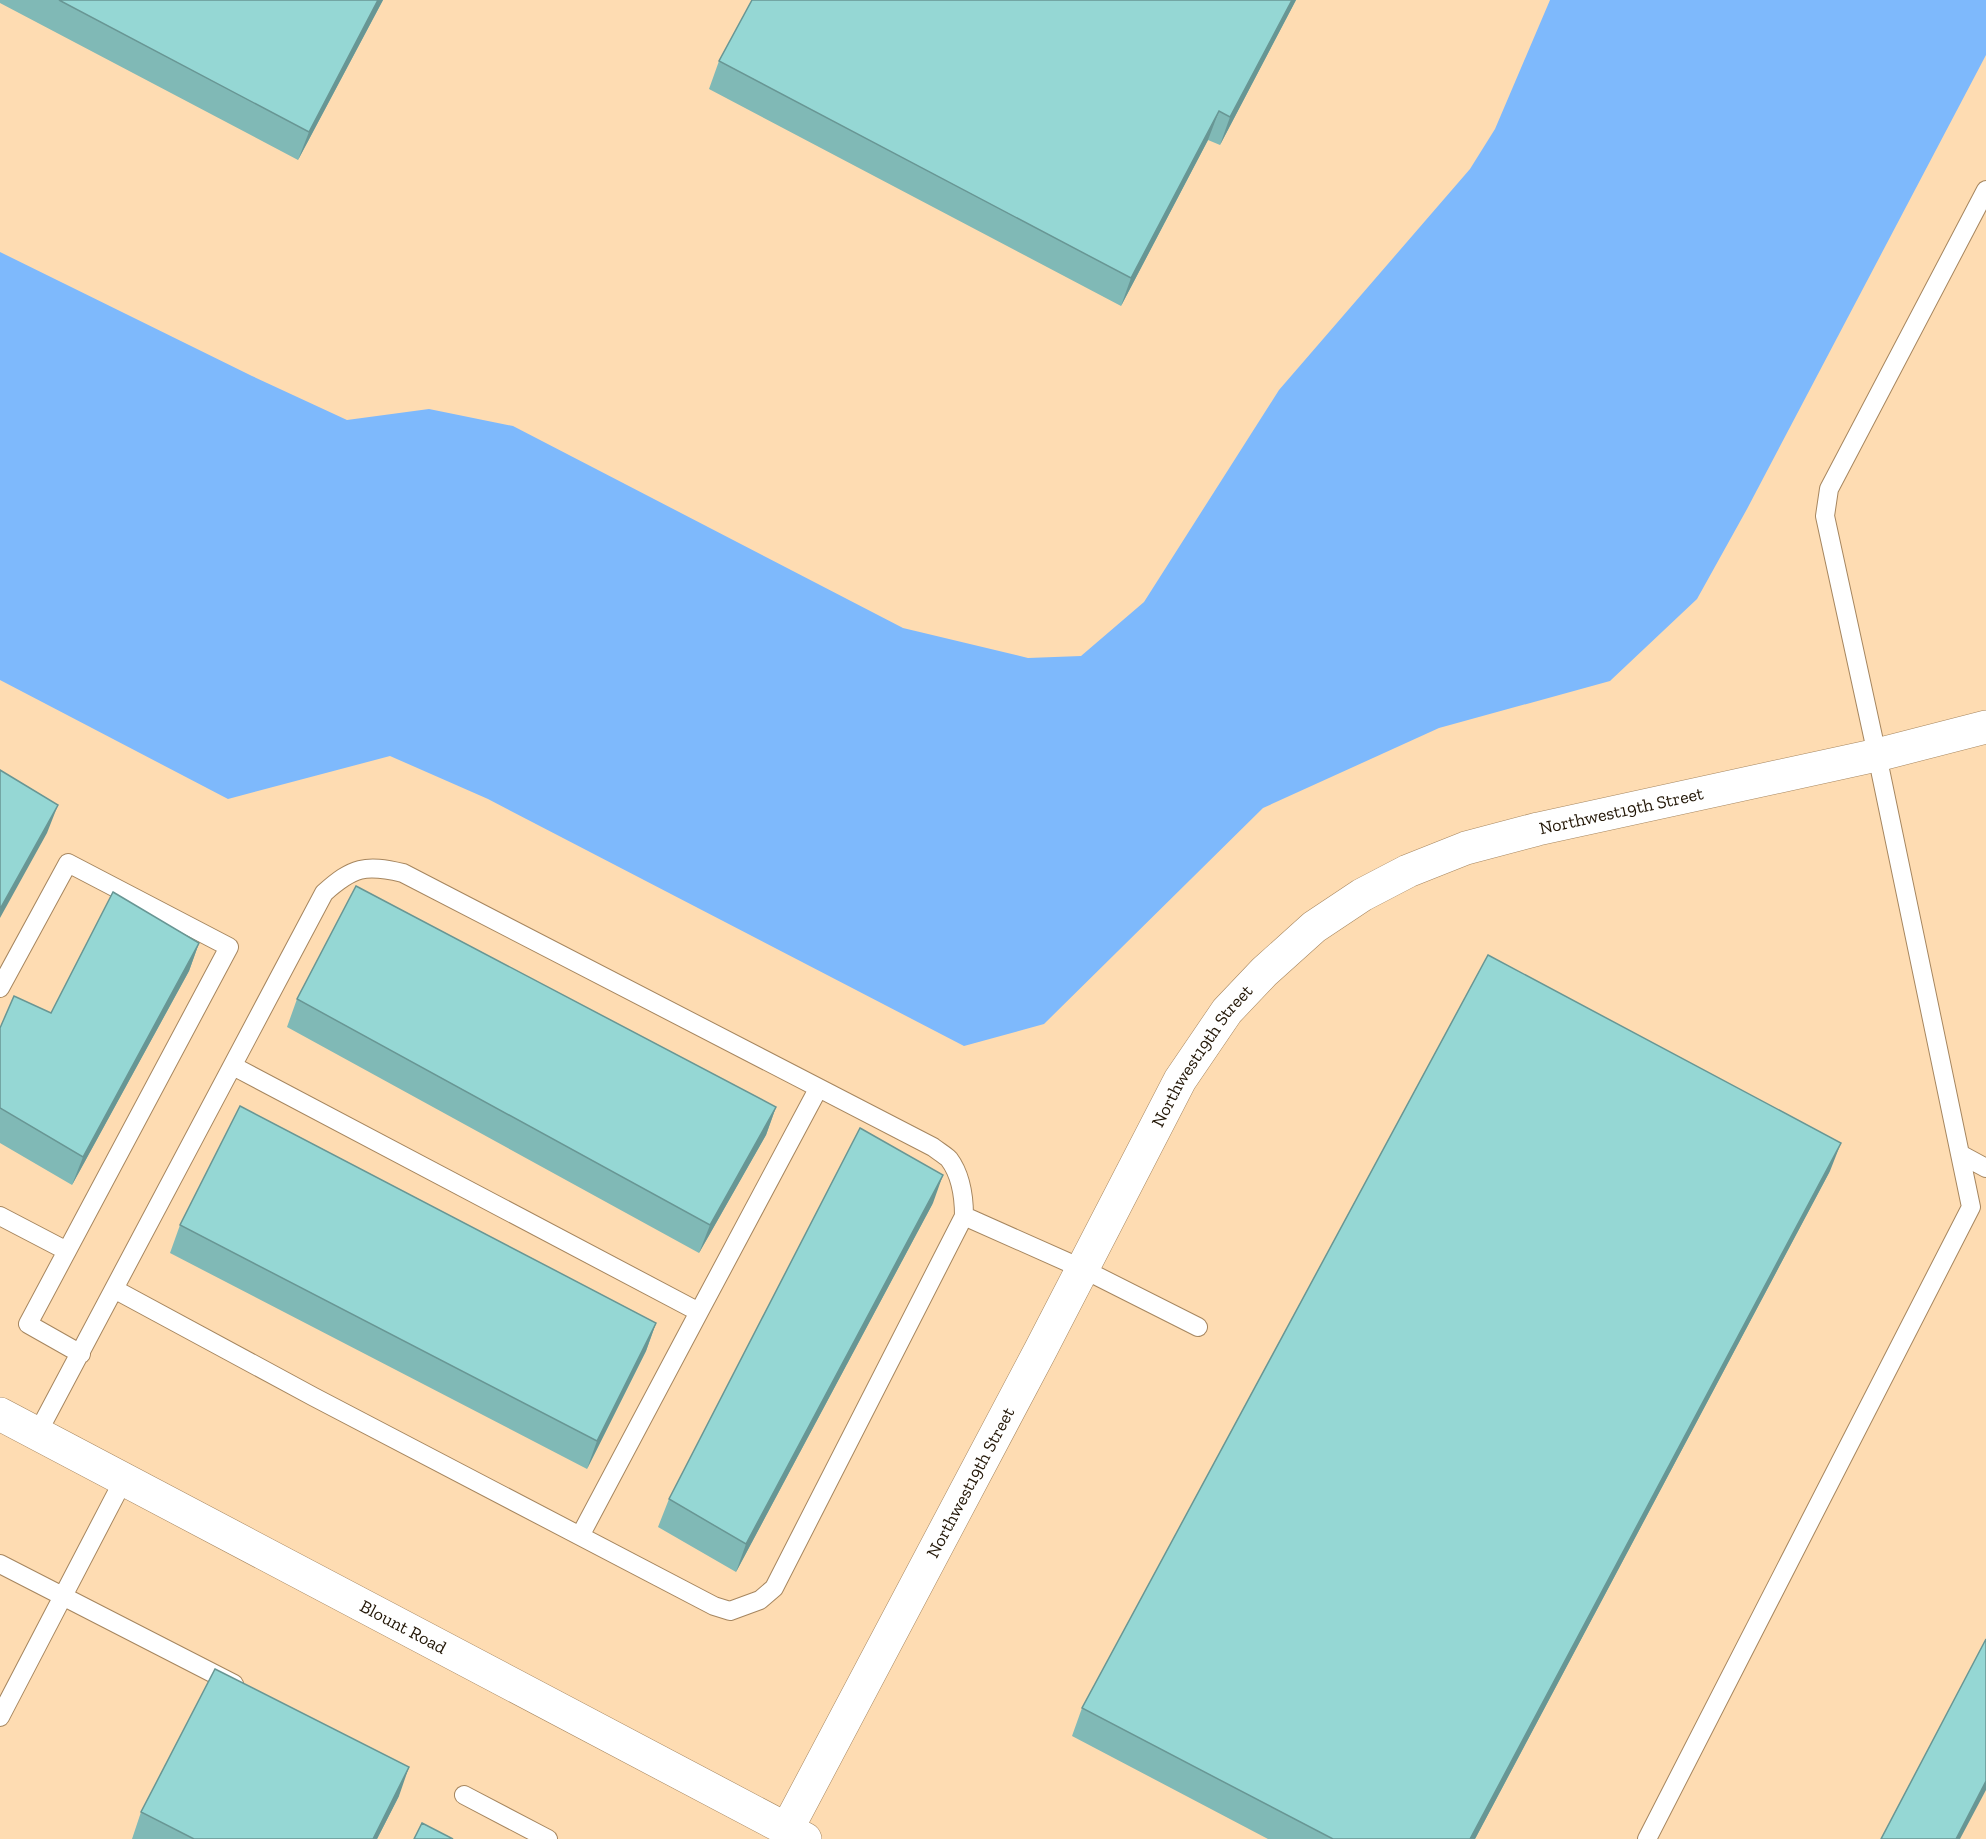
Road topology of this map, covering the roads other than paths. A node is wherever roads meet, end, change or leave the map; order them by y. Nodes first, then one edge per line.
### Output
1 (1986, 190) edge
2 (1986, 727) edge
3 (1877, 754) junction
4 (0, 988) edge
5 (233, 1066) junction
6 (818, 1089) junction
7 (1960, 1154) junction
8 (1986, 1168) edge
9 (0, 1216) edge
10 (964, 1216) junction
11 (67, 1251) junction
12 (1083, 1269) junction
13 (114, 1289) junction
14 (699, 1312) junction
15 (1198, 1327) dead end
16 (81, 1354) junction
17 (0, 1414) edge
18 (38, 1434) junction
19 (124, 1479) junction
20 (580, 1536) junction
21 (0, 1564) edge
22 (63, 1596) junction
23 (252, 1694) edge
24 (0, 1717) edge
25 (464, 1795) dead end
26 (796, 1834) edge
27 (548, 1839) edge
28 (1647, 1839) edge

1 - 3 lane
2 - 3 street, Northwest19th Street
3 - 7 lane
3 - 12 street, Northwest19th Street
4 - 11 lane
5 - 6 lane
5 - 13 lane
5 - 14 lane
6 - 10 lane
6 - 14 lane
7 - 8 lane
7 - 28 lane
9 - 11 lane
10 - 12 lane
10 - 20 lane
11 - 16 lane
12 - 15 lane
12 - 26 street, Northwest19th Street
13 - 16 lane
13 - 20 lane
14 - 20 lane
16 - 18 lane
17 - 18 street, Blount Road
18 - 19 street, Blount Road
19 - 22 lane
19 - 26 street, Blount Road
21 - 22 lane
22 - 23 lane
22 - 24 lane
25 - 27 lane

